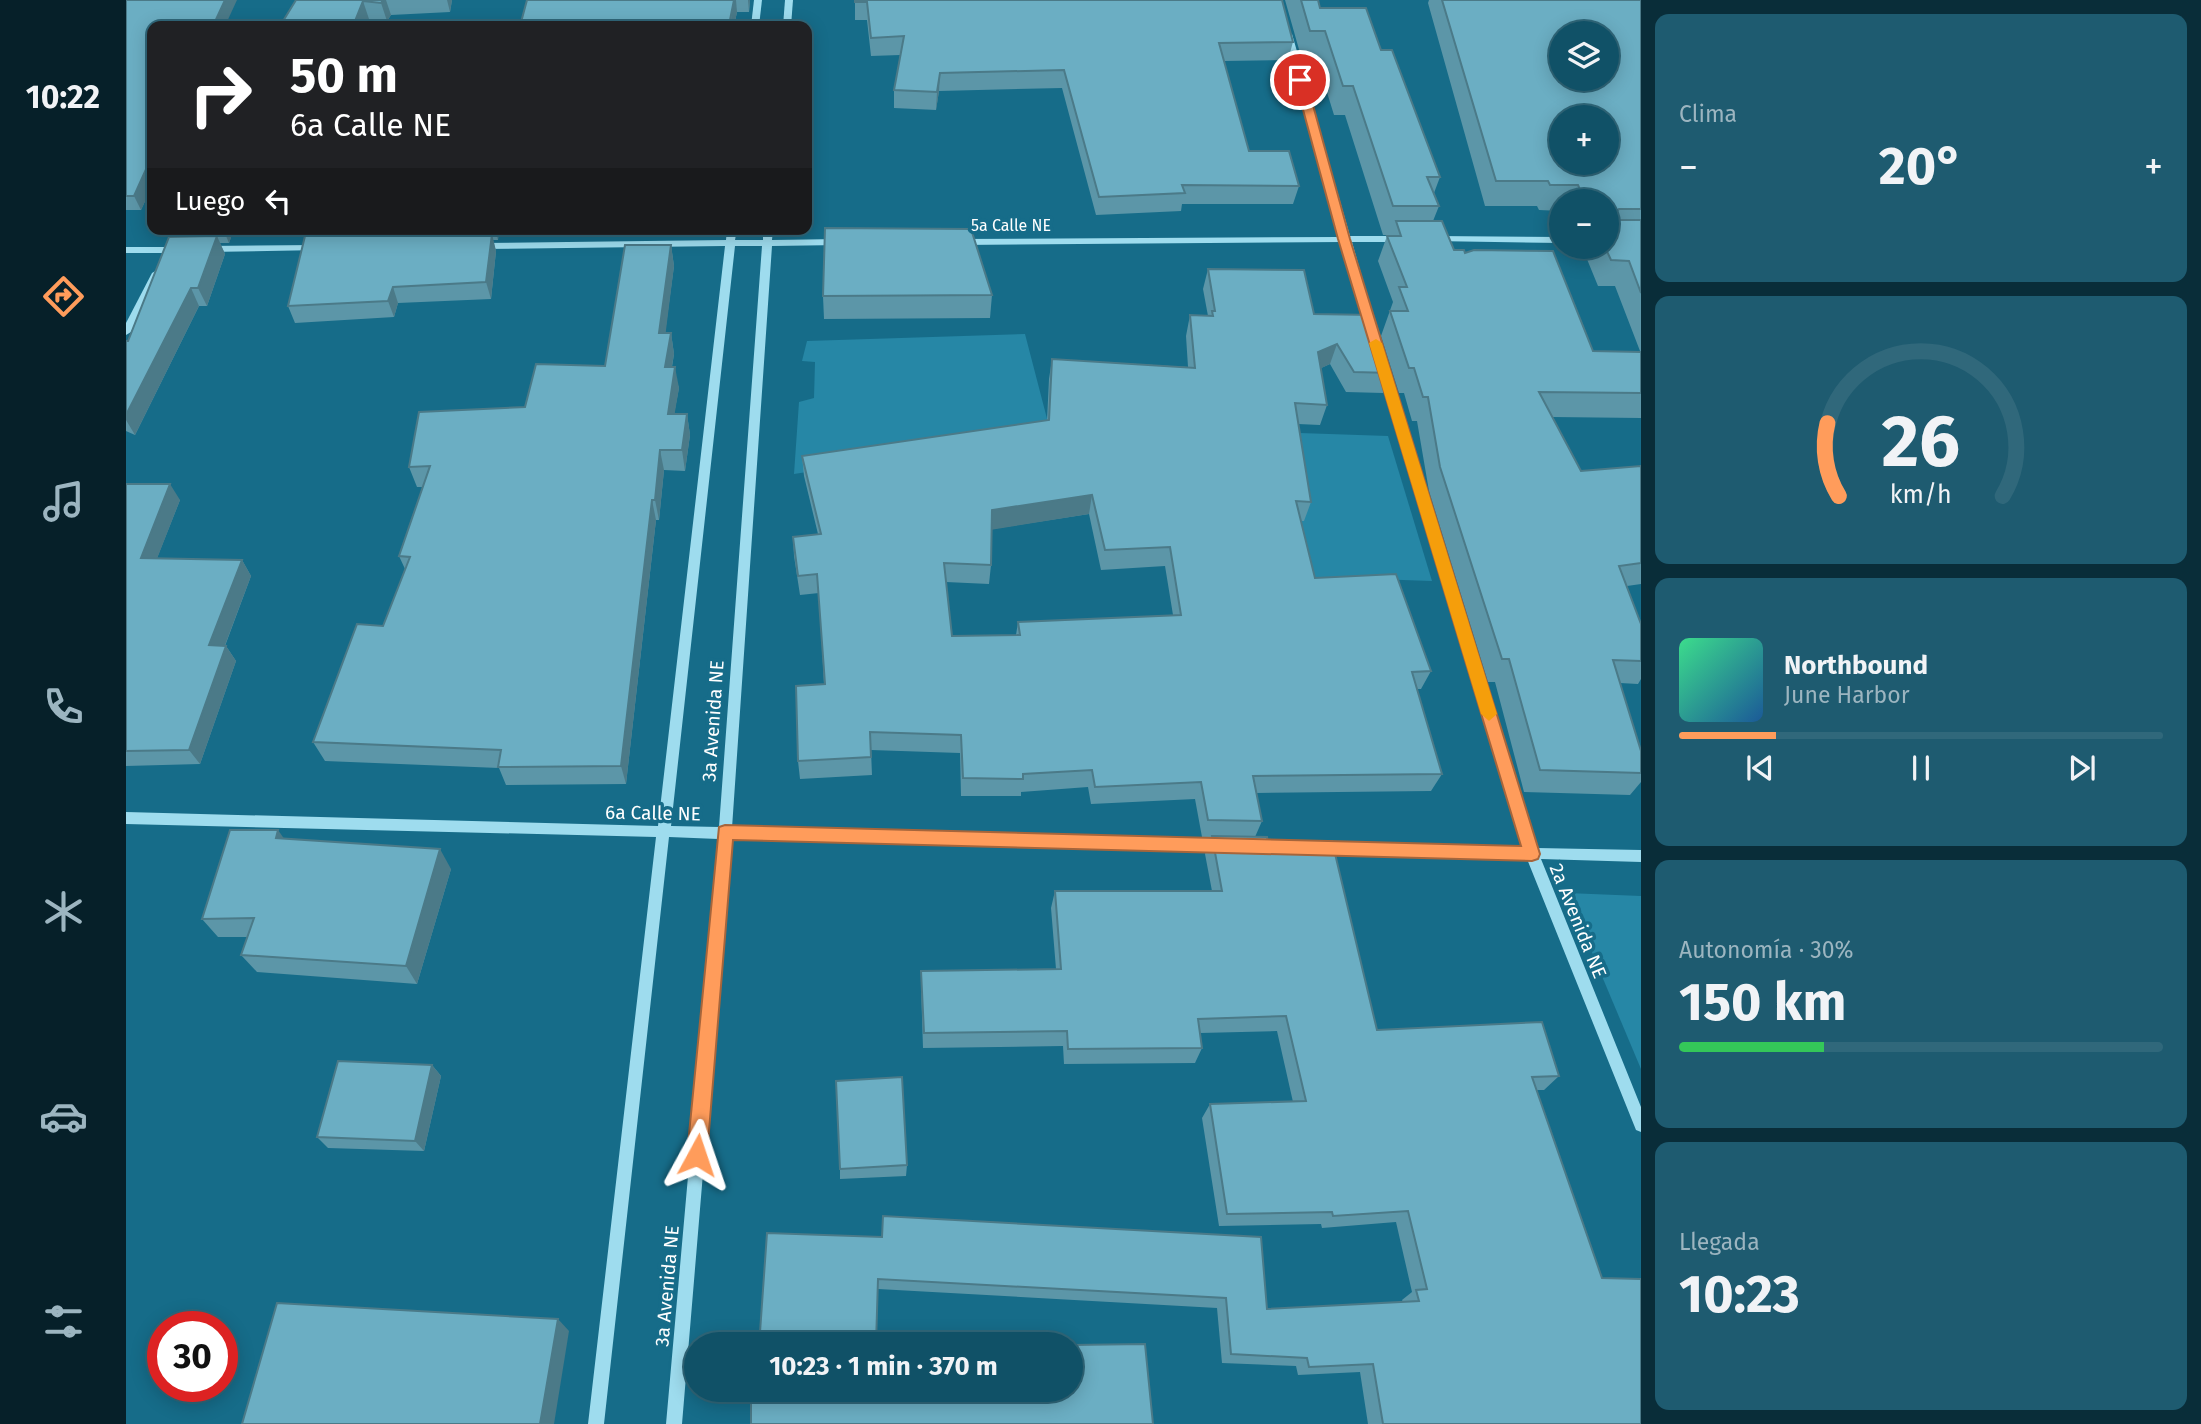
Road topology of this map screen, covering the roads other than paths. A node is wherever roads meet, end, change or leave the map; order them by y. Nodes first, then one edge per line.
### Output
1 (758, 0) edge
2 (789, 0) edge
3 (756, 21) edge
4 (787, 21) edge
5 (1286, 27) edge
6 (731, 236) edge
7 (768, 236) edge
8 (174, 239) edge
9 (1344, 239) junction
10 (1412, 239) edge
11 (1425, 239) edge
12 (1549, 240) edge
13 (849, 242) edge
14 (946, 242) edge
15 (470, 246) edge
16 (333, 248) edge
17 (196, 249) edge
18 (126, 250) edge
19 (169, 250) junction
20 (183, 250) edge
21 (126, 332) edge
22 (1376, 346) edge
23 (1380, 359) edge
24 (126, 818) edge
25 (725, 832) junction
26 (663, 833) junction
27 (1240, 846) edge
28 (1309, 848) edge
29 (1532, 854) junction
30 (1641, 856) edge
31 (1641, 1125) edge
32 (596, 1424) edge
33 (674, 1424) edge

1 - 3 street
2 - 4 street
5 - 9 street
6 - 7 street
6 - 15 street
6 - 26 street
7 - 13 street
7 - 25 street, 3a Avenida NE
8 - 19 street
9 - 10 street, 5a Calle NE
9 - 14 street, 5a Calle NE
9 - 22 street
11 - 12 street
16 - 17 street
18 - 19 street
19 - 20 street
19 - 21 street
23 - 29 street, 2a Avenida NE
24 - 26 street, 6a Calle NE
25 - 26 street, 6a Calle NE
25 - 27 street, 6a Calle NE
25 - 33 street, 3a Avenida NE
26 - 32 street
28 - 29 street
29 - 30 street
29 - 31 street, 2a Avenida NE

